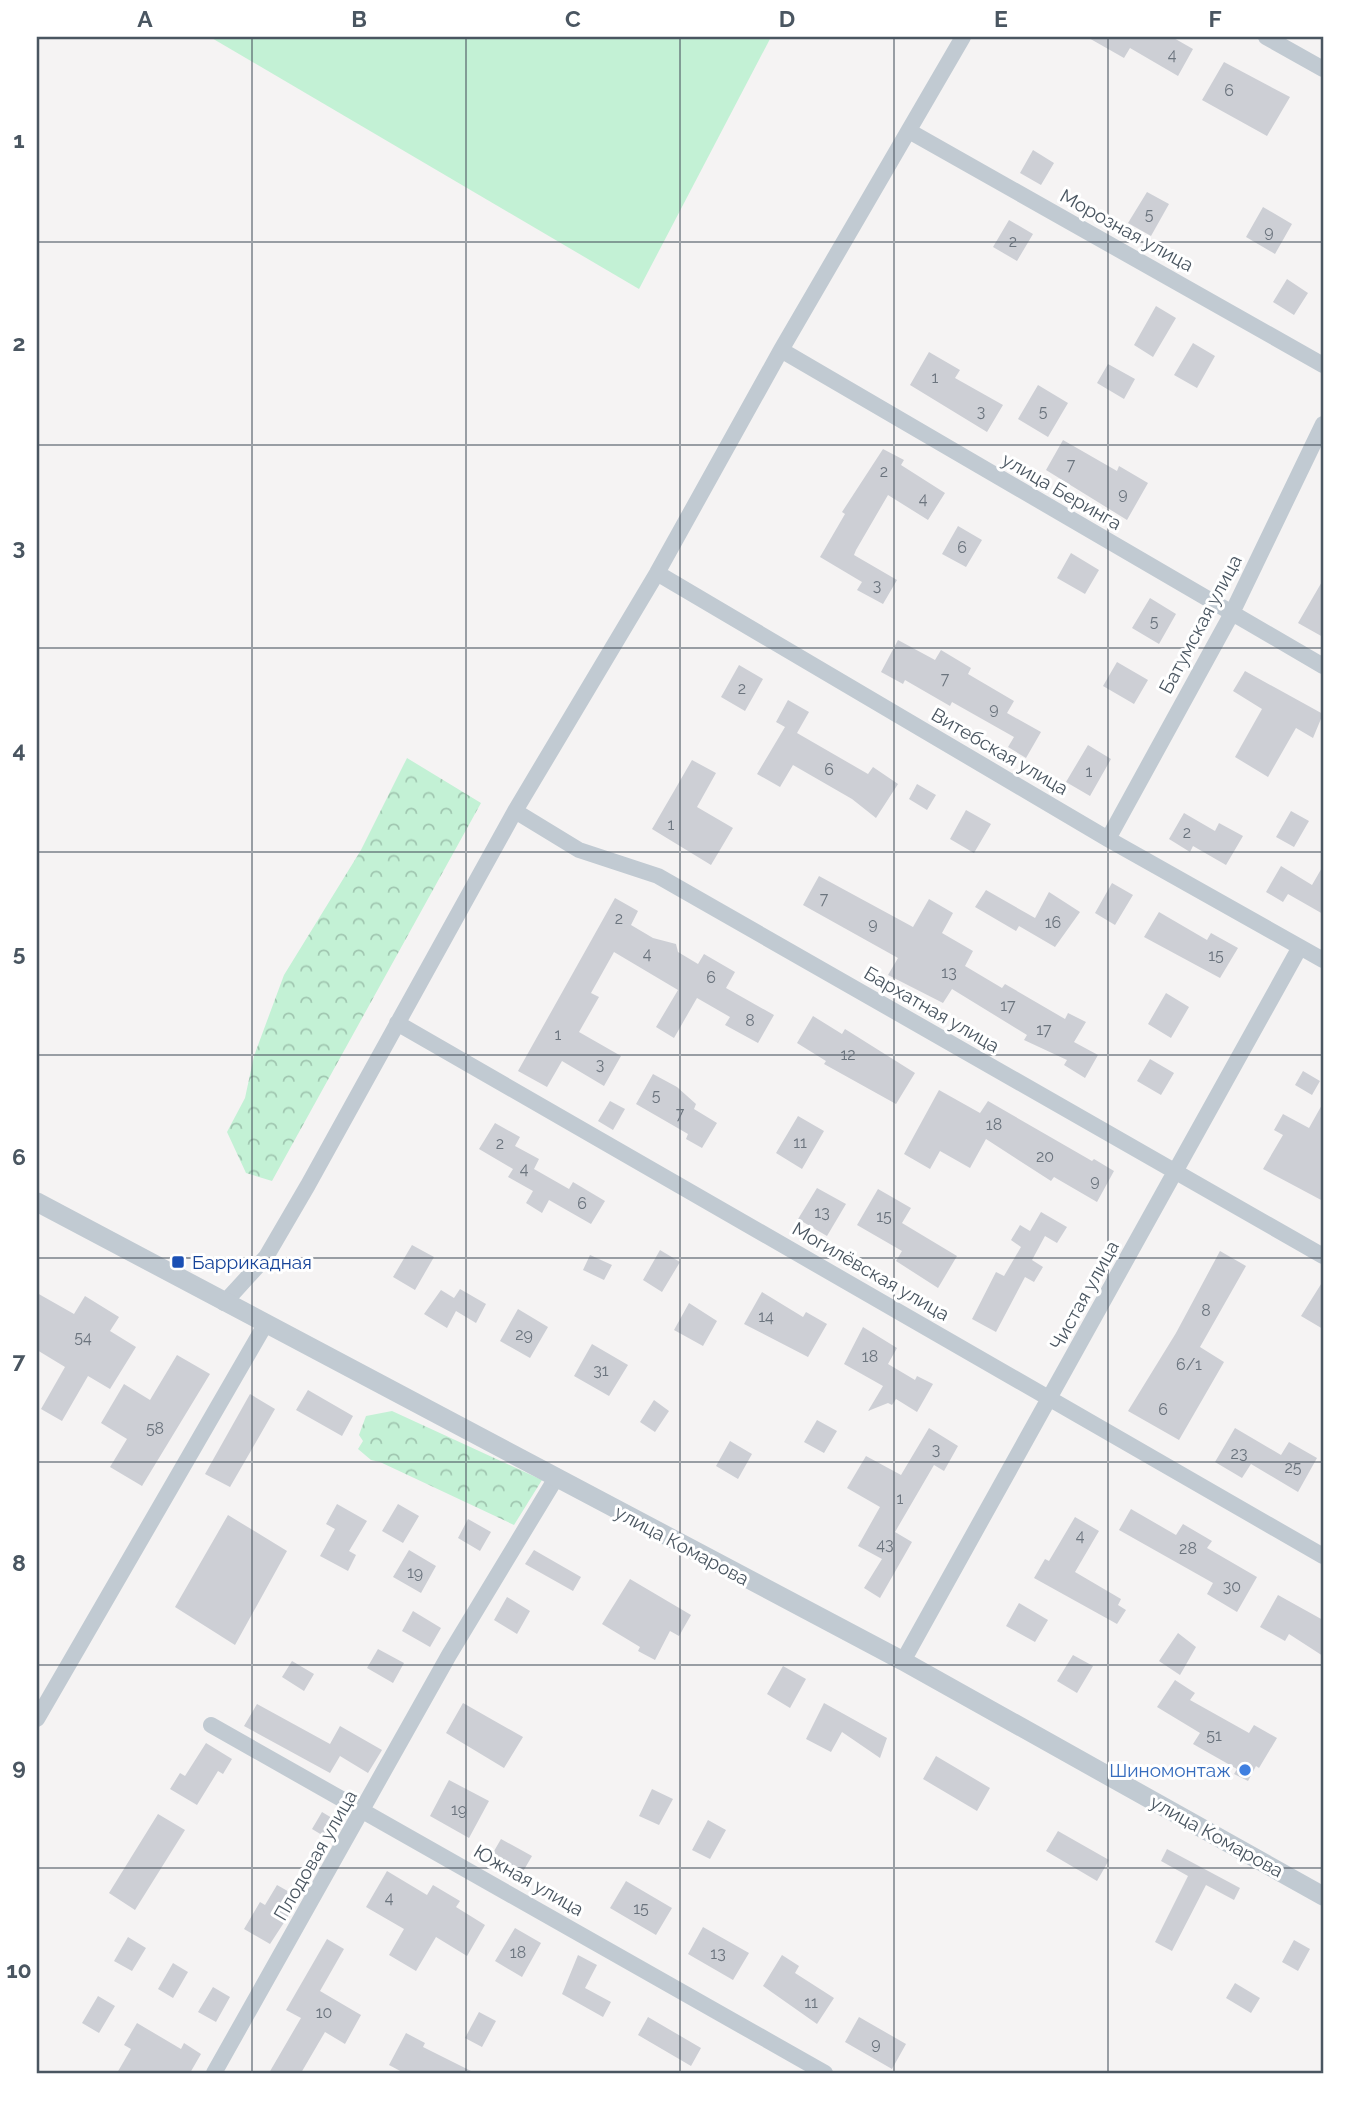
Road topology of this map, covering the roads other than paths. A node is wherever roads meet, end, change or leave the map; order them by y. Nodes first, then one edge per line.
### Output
1 (963, 37) edge
2 (1266, 37) edge
3 (1323, 69) edge
4 (909, 131) junction
5 (781, 351) junction
6 (1323, 365) edge
7 (1323, 424) edge
8 (657, 573) junction
9 (1231, 615) junction
10 (1323, 666) edge
11 (515, 811) junction
12 (1108, 839) junction
13 (1300, 947) junction
14 (1323, 960) edge
15 (397, 1023) junction
16 (1176, 1172) junction
17 (37, 1202) edge
18 (1323, 1256) edge
19 (224, 1303) junction
20 (265, 1325) junction
21 (1051, 1398) junction
22 (556, 1478) junction
23 (1323, 1556) edge
24 (903, 1661) junction
25 (37, 1719) edge
26 (211, 1725) dead end
27 (365, 1810) junction
28 (1323, 1896) edge
29 (214, 2073) edge
30 (825, 2073) edge

1 - 4 street
2 - 3 street
4 - 5 street
4 - 6 street, Морозная улица
5 - 8 street
5 - 9 street, улица Беринга
7 - 9 street, Батумская улица
8 - 11 street
8 - 12 street, Витебская улица
9 - 10 street, улица Беринга
9 - 12 street, Батумская улица
11 - 15 street
11 - 16 street, Бархатная улица
12 - 13 street, Витебская улица
13 - 14 street, Витебская улица
13 - 16 street, Чистая улица
15 - 19 street
15 - 21 street, Могилёвская улица
16 - 18 street, Бархатная улица
16 - 21 street, Чистая улица
17 - 19 street, улица Комарова
19 - 20 street, улица Комарова
20 - 22 street, улица Комарова
20 - 25 street
21 - 23 street, Могилёвская улица
21 - 24 street, Чистая улица
22 - 24 street, улица Комарова
22 - 27 street, Плодовая улица
24 - 28 street, улица Комарова
26 - 27 street, Южная улица
27 - 29 street, Плодовая улица
27 - 30 street, Южная улица

